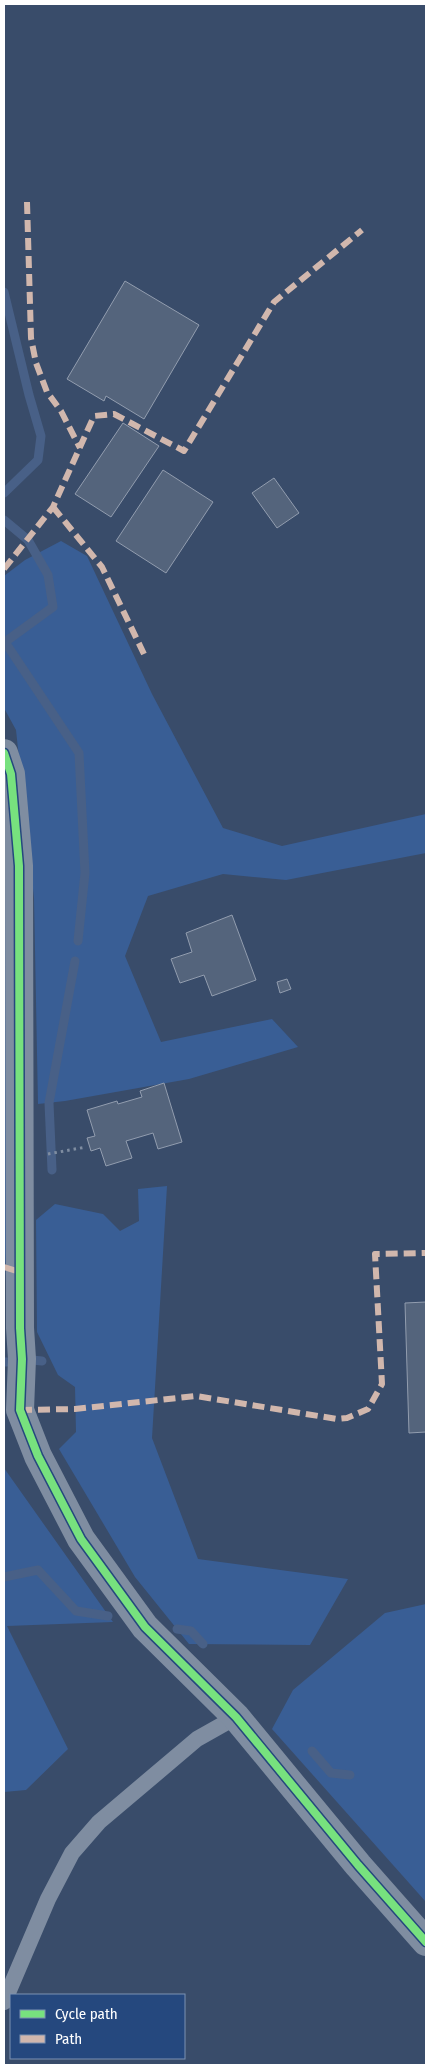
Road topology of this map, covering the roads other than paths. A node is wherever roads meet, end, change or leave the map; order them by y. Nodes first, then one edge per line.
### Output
1 (4, 753) edge
2 (236, 1717) junction
3 (426, 1942) edge
4 (4, 2002) edge

1 - 2 street
2 - 3 street
2 - 4 lane

